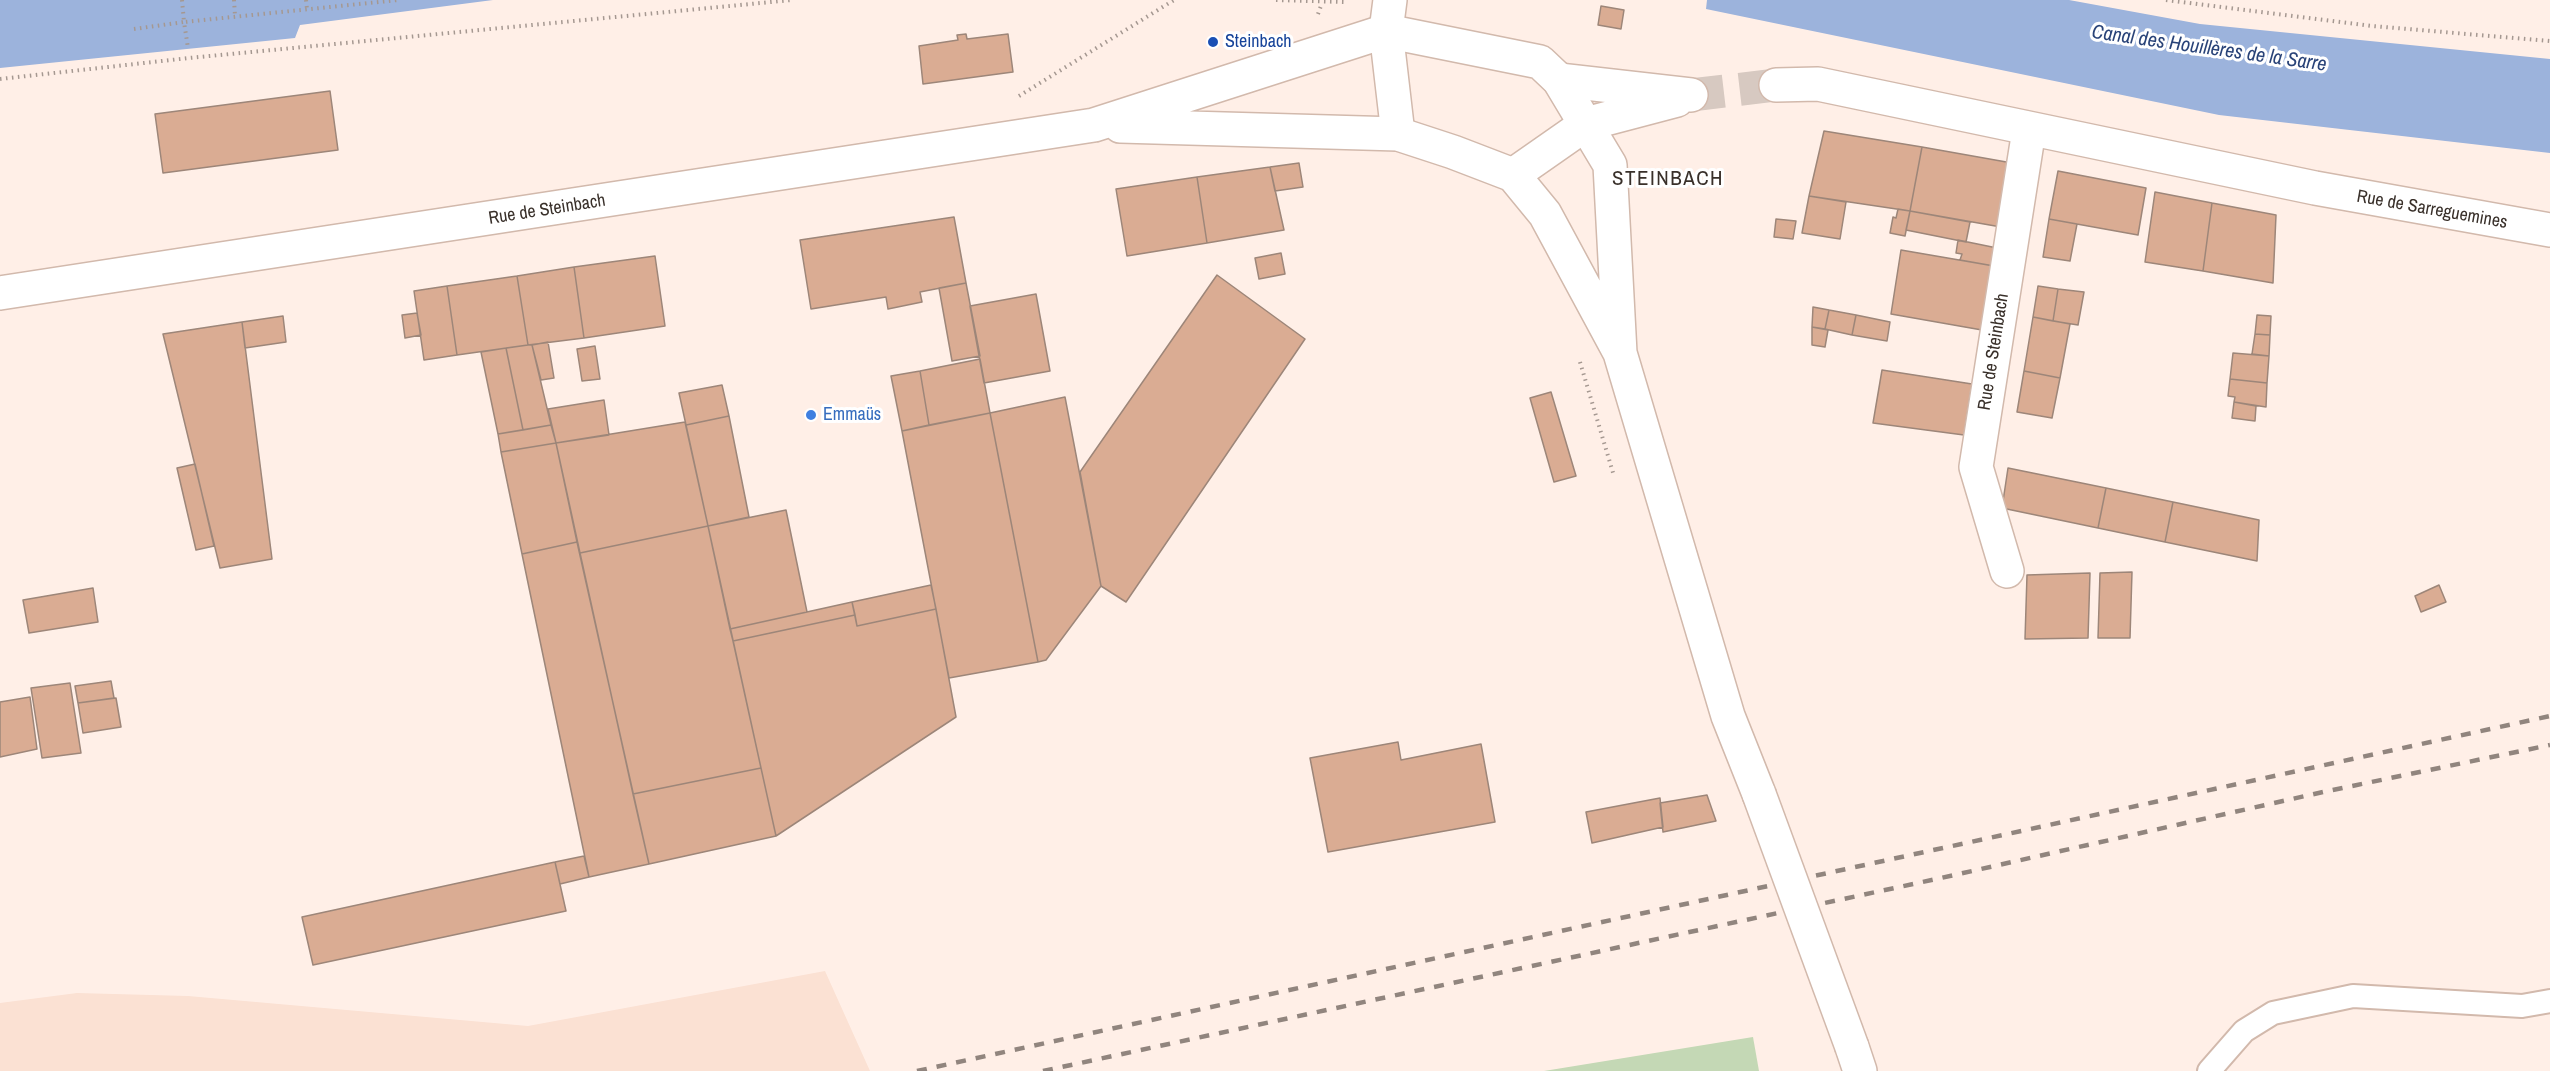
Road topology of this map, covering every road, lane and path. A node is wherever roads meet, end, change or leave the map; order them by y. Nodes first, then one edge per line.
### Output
1 (182, 0) edge
2 (234, 0) edge
3 (306, 0) edge
4 (398, 0) edge
5 (792, 0) edge
6 (1174, 0) edge
7 (1276, 0) edge
8 (2166, 0) edge
9 (382, 1) edge
10 (1322, 3) dead end
11 (307, 10) dead end
12 (1388, 10) edge
13 (235, 16) dead end
14 (184, 22) junction
15 (134, 29) dead end
16 (2550, 41) edge
17 (188, 48) dead end
18 (0, 79) edge
19 (1559, 80) junction
20 (1776, 85) tunnel mouth
21 (1017, 97) dead end
22 (1586, 124) junction
23 (1094, 125) junction
24 (2029, 130) junction
25 (1398, 134) junction
26 (1513, 176) junction
27 (2550, 230) edge
28 (0, 293) edge
29 (1620, 353) junction
30 (1579, 361) dead end
31 (1615, 481) dead end
32 (2007, 571) dead end
33 (2550, 1001) edge
34 (1856, 1059) edge
35 (2209, 1071) edge

1 - 14 path
2 - 13 path
3 - 11 path
4 - 9 path
5 - 18 path
6 - 21 path
7 - 10 path
8 - 16 path
9 - 14 path
12 - 19 main road
12 - 23 main road
12 - 25 main road
14 - 15 path
14 - 17 path
19 - 22 main road
19 - 22 main road
20 - 24 main road
22 - 26 main road
22 - 29 main road
23 - 25 main road
23 - 28 main road, Rue de Steinbach
24 - 27 main road, Rue de Sarreguemines
24 - 32 main road, Rue de Steinbach
25 - 26 main road
26 - 29 main road
29 - 34 main road, bridge
30 - 31 path
33 - 35 lane

